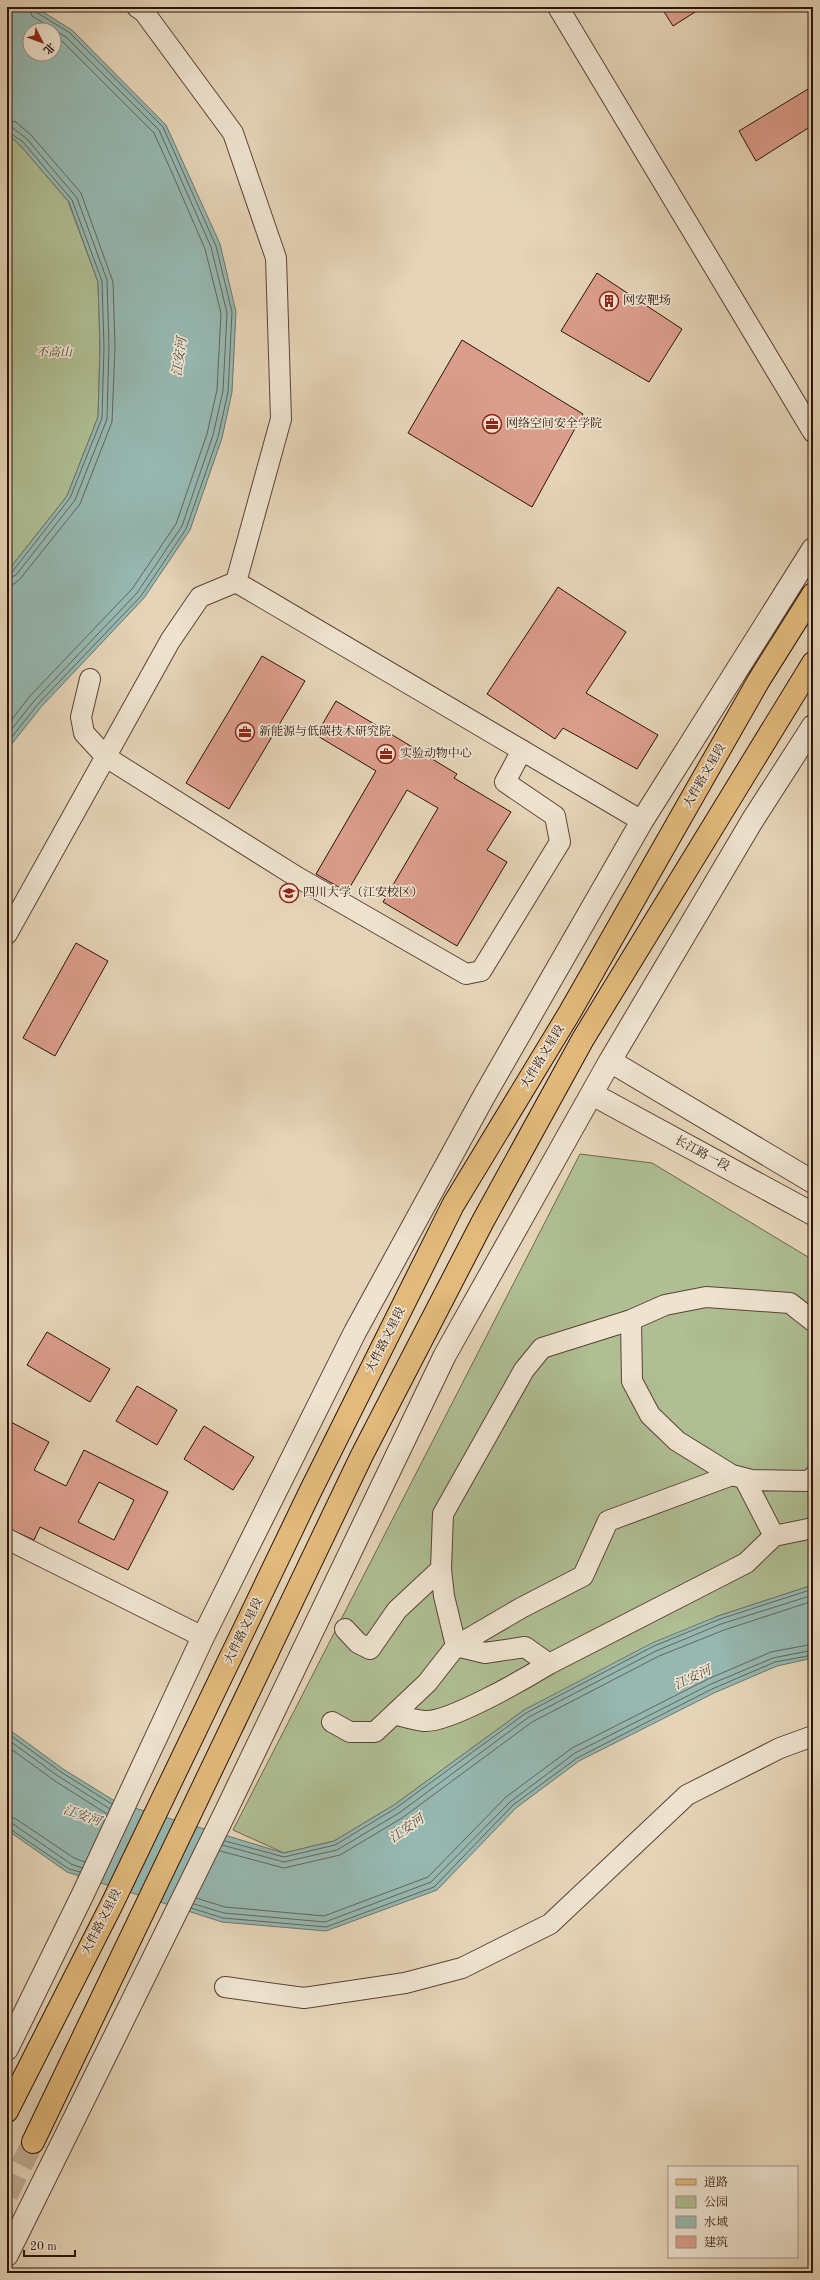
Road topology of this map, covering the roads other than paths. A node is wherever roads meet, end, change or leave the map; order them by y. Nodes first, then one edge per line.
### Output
1 (558, 7) edge
2 (143, 9) edge
3 (813, 432) edge
4 (813, 549) edge
5 (236, 582) junction
6 (813, 594) edge
7 (813, 664) edge
8 (90, 679) dead end
9 (813, 726) edge
10 (522, 750) junction
11 (106, 757) junction
12 (642, 821) junction
13 (7, 934) edge
14 (610, 1061) junction
15 (592, 1094) junction
16 (813, 1182) edge
17 (813, 1214) edge
18 (631, 1320) junction
19 (813, 1321) edge
20 (738, 1476) junction
21 (813, 1477) edge
22 (813, 1528) edge
23 (774, 1536) junction
24 (7, 1539) edge
25 (441, 1569) junction
26 (345, 1629) dead end
27 (203, 1637) junction
28 (456, 1646) junction
29 (549, 1664) junction
30 (394, 1714) junction
31 (332, 1722) dead end
32 (813, 1736) edge
33 (224, 1987) dead end
34 (7, 2049) edge
35 (7, 2111) edge
36 (33, 2142) tunnel mouth
37 (7, 2255) edge

1 - 3 street
2 - 5 street
4 - 12 street
5 - 10 street
5 - 11 street
6 - 35 main road, 大件路文星段
7 - 36 main road
8 - 11 street
9 - 14 street
10 - 11 street
10 - 12 street
11 - 13 street
12 - 27 street
14 - 15 street
14 - 16 street
15 - 17 street, 长江路一段
15 - 37 street
18 - 19 street
18 - 20 street
18 - 25 street
20 - 21 street
20 - 23 street
20 - 28 street
22 - 23 street
23 - 29 street
24 - 27 street
25 - 26 street
25 - 28 street
27 - 34 street
28 - 29 street
28 - 30 street
29 - 30 street
30 - 31 street
32 - 33 street

